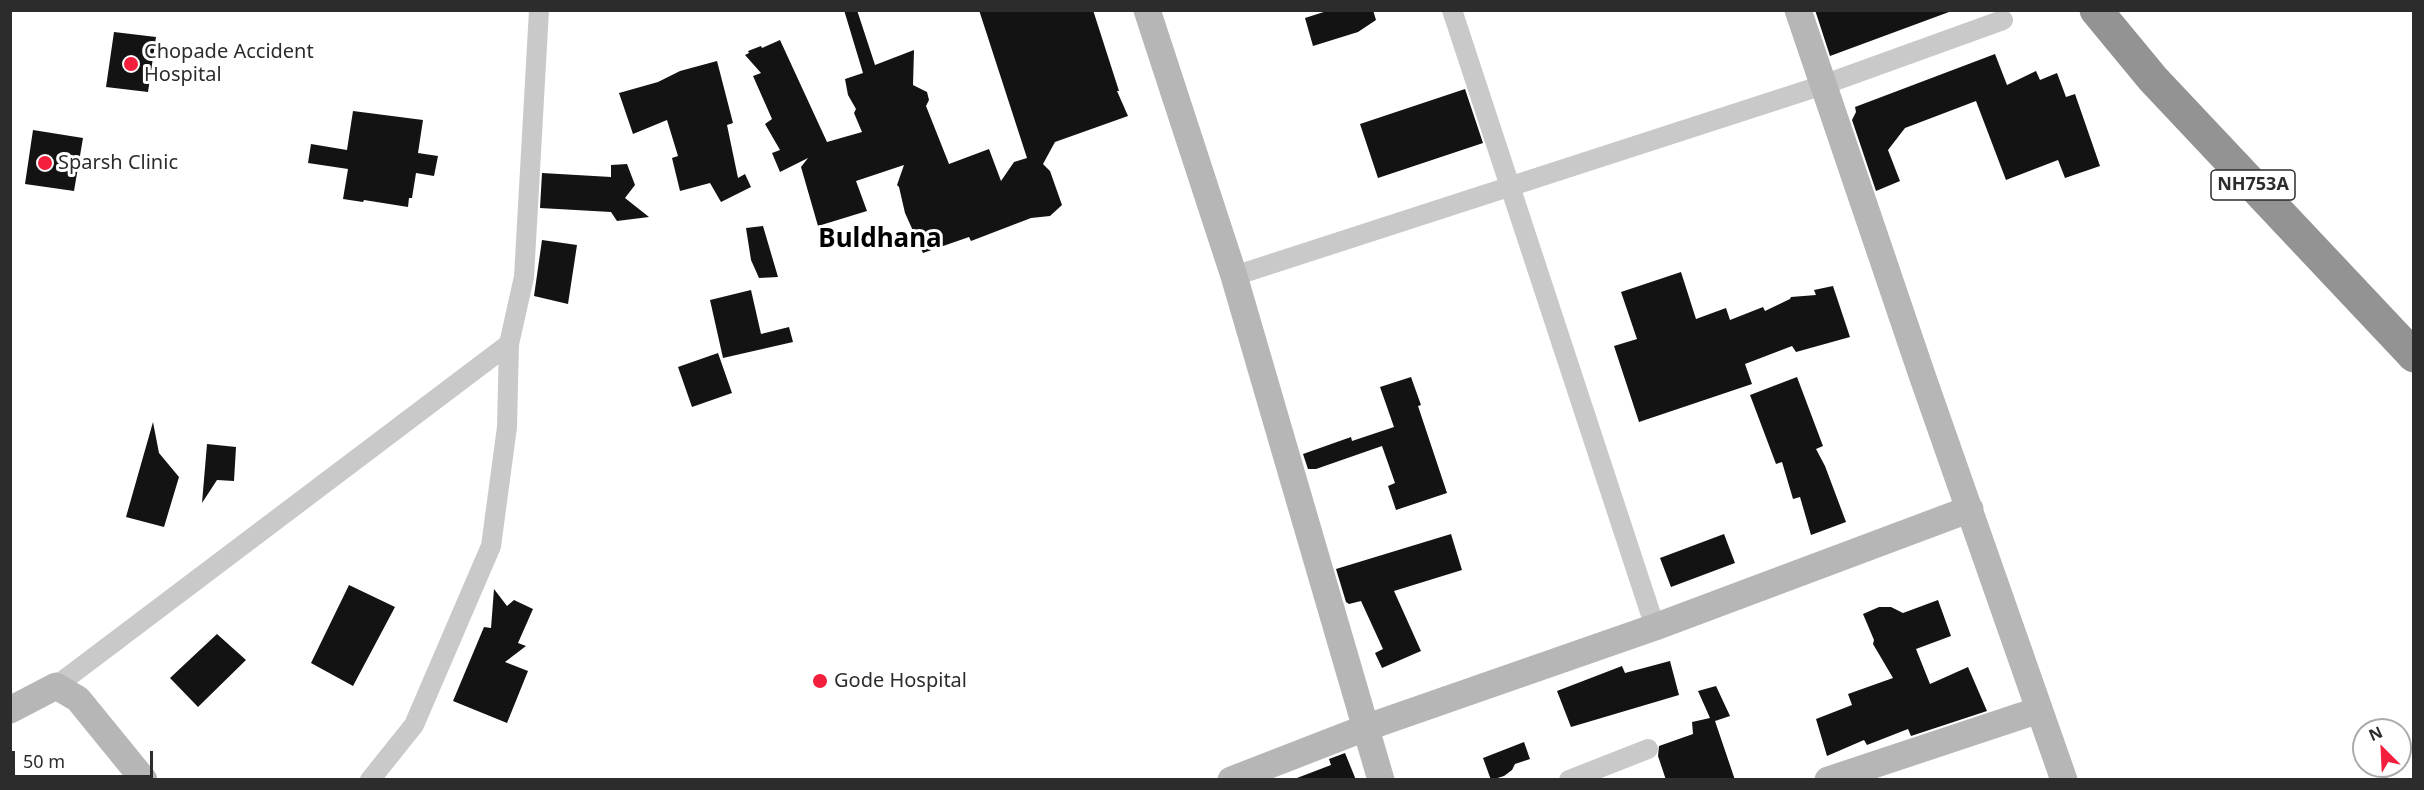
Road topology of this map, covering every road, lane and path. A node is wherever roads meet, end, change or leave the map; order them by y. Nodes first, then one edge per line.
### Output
1 (539, 10) edge
2 (1147, 10) edge
3 (1452, 10) edge
4 (1798, 10) edge
5 (2096, 10) edge
6 (2003, 20) dead end
7 (1823, 85) junction
8 (1508, 186) junction
9 (1234, 276) junction
10 (508, 344) junction
11 (2414, 356) edge
12 (1970, 509) junction
13 (1655, 627) junction
14 (56, 686) junction
15 (10, 710) edge
16 (2039, 710) junction
17 (1365, 728) junction
18 (1648, 749) dead end
19 (144, 780) edge
20 (370, 780) edge
21 (1231, 780) edge
22 (1381, 780) edge
23 (1569, 780) edge
24 (1828, 780) edge
25 (2064, 780) edge

1 - 10 street
2 - 9 street
3 - 8 street
4 - 7 street
5 - 11 highway, NH753A
6 - 7 street
7 - 8 street
7 - 12 street
8 - 9 street
8 - 13 street
9 - 17 street
10 - 14 street
10 - 20 street
12 - 13 street
12 - 16 street
13 - 17 street
14 - 15 street
14 - 19 street
16 - 24 street
16 - 25 street
17 - 21 street
17 - 22 street
18 - 23 street

